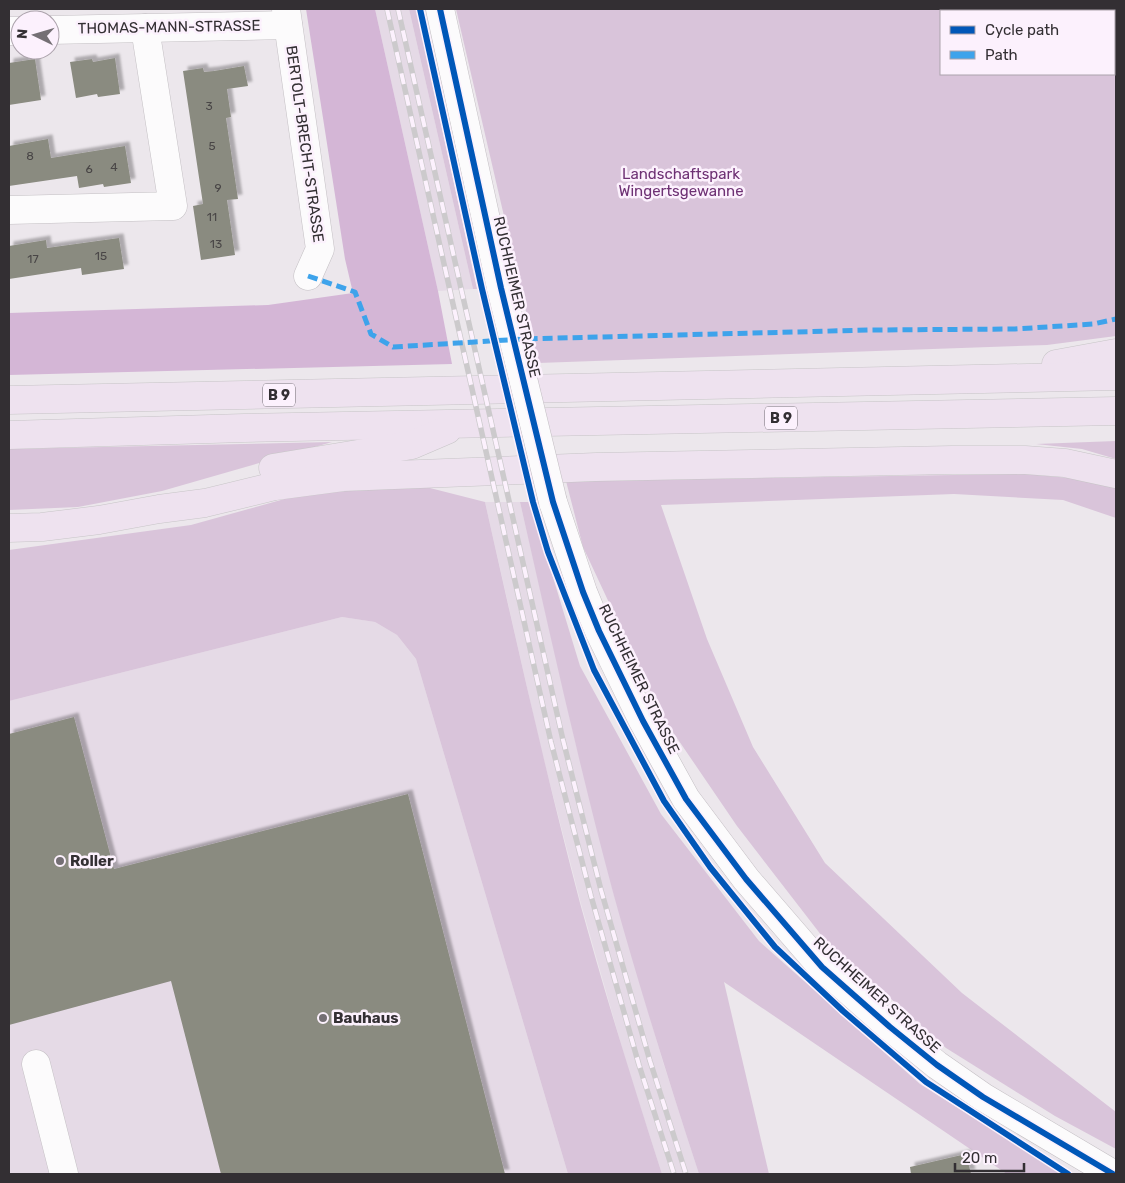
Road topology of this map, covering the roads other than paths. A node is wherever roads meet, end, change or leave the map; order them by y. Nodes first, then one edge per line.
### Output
1 (440, 9) edge
2 (287, 17) edge
3 (145, 28) junction
4 (60, 30) edge
5 (9, 210) edge
6 (308, 276) dead end
7 (1116, 353) edge
8 (1116, 376) edge
9 (976, 379) junction
10 (9, 400) edge
11 (1116, 411) edge
12 (461, 424) junction
13 (9, 435) edge
14 (1116, 474) edge
15 (158, 509) junction
16 (9, 528) edge
17 (36, 1064) dead end
18 (64, 1174) edge
19 (1113, 1174) edge

1 - 19 street, RUCHHEIMER STRASSE, bridge
2 - 3 street, THOMAS-MANN-STRASSE
2 - 6 street, BERTOLT-BRECHT-STRASSE
3 - 4 street, THOMAS-MANN-STRASSE
3 - 5 street
7 - 9 highway
8 - 9 highway, B 9
9 - 10 highway, B 9
11 - 12 highway, B 9
12 - 13 highway, B 9
12 - 15 highway, B 9
14 - 15 highway
15 - 16 highway, B 9
17 - 18 street

